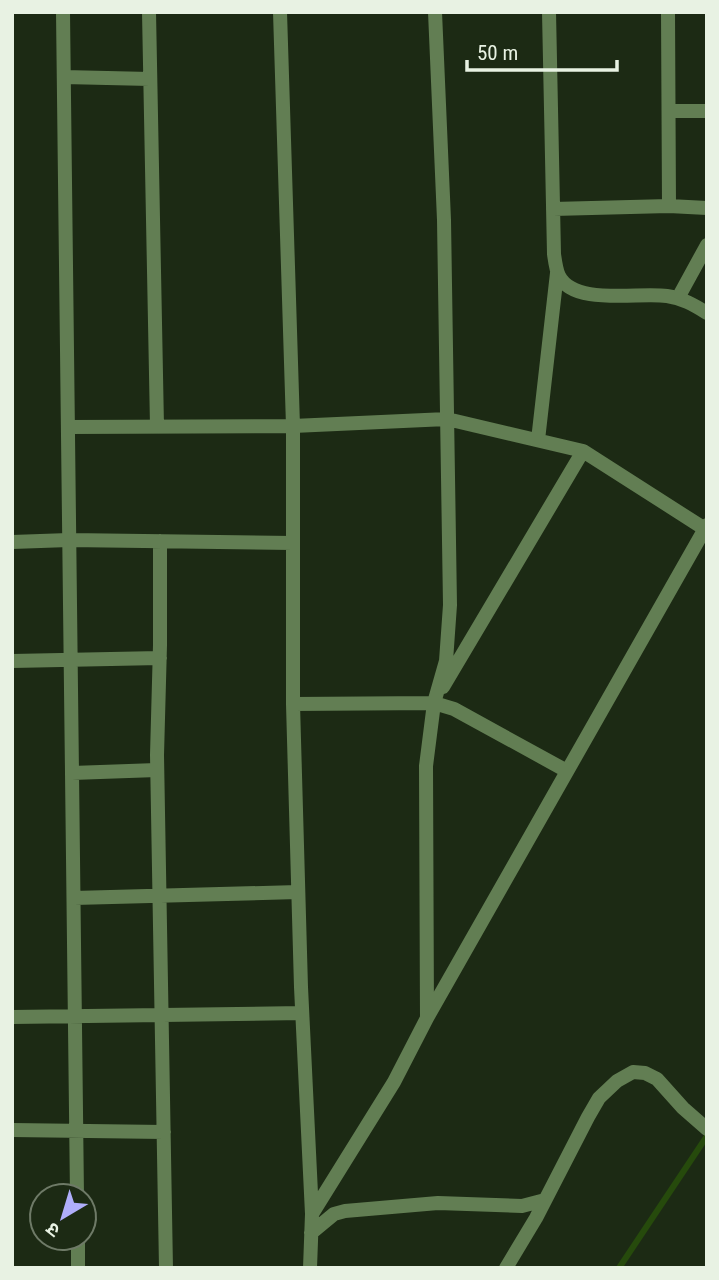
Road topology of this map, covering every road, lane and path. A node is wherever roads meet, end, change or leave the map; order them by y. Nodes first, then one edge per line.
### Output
1 (63, 12) edge
2 (149, 12) edge
3 (280, 12) edge
4 (435, 12) edge
5 (549, 12) edge
6 (668, 12) edge
7 (64, 77) junction
8 (150, 79) junction
9 (669, 111) junction
10 (707, 111) edge
11 (669, 206) junction
12 (707, 208) edge
13 (553, 209) junction
14 (707, 245) edge
15 (557, 274) junction
16 (678, 298) junction
17 (707, 313) edge
18 (447, 419) junction
19 (68, 426) junction
20 (157, 426) junction
21 (293, 426) junction
22 (538, 440) junction
23 (583, 451) junction
24 (706, 527) edge
25 (69, 540) junction
26 (160, 541) junction
27 (12, 542) edge
28 (293, 543) junction
29 (71, 658) junction
30 (160, 658) junction
31 (12, 661) edge
32 (433, 703) junction
33 (293, 704) junction
34 (157, 770) junction
35 (567, 771) junction
36 (72, 773) junction
37 (298, 892) junction
38 (160, 895) junction
39 (74, 898) junction
40 (302, 1013) junction
41 (163, 1015) junction
42 (12, 1017) edge
43 (75, 1017) junction
44 (427, 1018) junction
45 (707, 1129) edge
46 (12, 1130) edge
47 (76, 1130) junction
48 (164, 1132) junction
49 (77, 1182) edge
50 (545, 1200) junction
51 (312, 1214) junction
52 (311, 1233) junction
53 (166, 1268) edge
54 (310, 1268) edge
55 (506, 1268) edge

1 - 7 street
2 - 8 street
3 - 21 street
4 - 18 street
5 - 13 street
6 - 9 street
7 - 8 street
7 - 19 street
8 - 20 street
9 - 10 street
9 - 11 street
11 - 12 street
11 - 13 street
13 - 15 street
14 - 16 street
15 - 16 street
15 - 22 street
16 - 17 street
18 - 21 street
18 - 22 street
18 - 32 street
19 - 20 street
19 - 25 street
20 - 21 street
21 - 28 street
22 - 23 street
23 - 24 street
23 - 32 street
24 - 35 street
25 - 26 street
25 - 27 street
25 - 29 street
26 - 28 street
26 - 30 street
28 - 33 street
29 - 30 street
29 - 31 street
29 - 36 street
30 - 34 street
32 - 33 street
32 - 35 street
32 - 44 street
33 - 37 street
34 - 36 street
34 - 38 street
35 - 44 street
36 - 39 street
37 - 38 street
37 - 40 street
38 - 39 street
38 - 41 street
39 - 43 street
40 - 41 street
40 - 51 street
41 - 43 street
41 - 48 street
42 - 43 street
43 - 47 street
44 - 51 street
45 - 50 street
46 - 47 street
47 - 48 street
47 - 49 street
48 - 53 street
50 - 52 street
50 - 55 street
51 - 52 street
52 - 54 street

